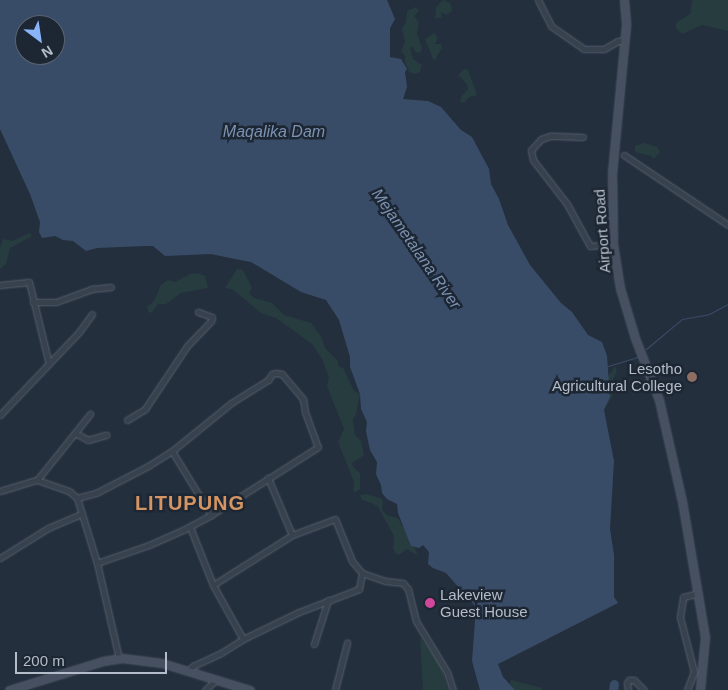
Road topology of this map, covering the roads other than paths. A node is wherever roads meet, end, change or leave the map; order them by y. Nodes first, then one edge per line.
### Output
1 (538, 0) edge
2 (624, 0) edge
3 (625, 40) junction
4 (584, 137) dead end
5 (624, 155) dead end
6 (728, 225) edge
7 (613, 244) junction
8 (0, 285) edge
9 (111, 287) dead end
10 (33, 302) junction
11 (198, 312) dead end
12 (92, 314) dead end
13 (48, 364) junction
14 (90, 414) dead end
15 (0, 415) edge
16 (127, 420) dead end
17 (75, 433) junction
18 (106, 435) dead end
19 (172, 451) junction
20 (268, 478) junction
21 (37, 480) junction
22 (0, 491) edge
23 (77, 498) junction
24 (81, 514) junction
25 (211, 515) junction
26 (190, 527) junction
27 (292, 535) junction
28 (0, 558) edge
29 (97, 563) junction
30 (362, 573) junction
31 (212, 585) junction
32 (699, 593) junction
33 (328, 600) junction
34 (243, 638) junction
35 (314, 644) dead end
36 (347, 644) dead end
37 (118, 658) junction
38 (189, 670) junction
39 (218, 679) junction
40 (9, 690) edge
41 (205, 690) edge
42 (250, 690) edge
43 (335, 690) edge
44 (452, 690) edge
45 (628, 690) edge
46 (644, 690) edge
47 (687, 690) edge
48 (700, 690) edge

1 - 3 street
2 - 3 main road, Airport Road
3 - 7 main road, Airport Road
4 - 7 street
5 - 6 street
7 - 32 main road, Airport Road
8 - 10 street
9 - 10 street
10 - 13 street
11 - 16 street
12 - 13 street
13 - 15 street
14 - 17 street
17 - 18 street
17 - 21 street
19 - 20 street
19 - 23 street
19 - 25 street
20 - 25 street
20 - 27 street
21 - 22 street
21 - 23 street
23 - 24 street
24 - 28 street
24 - 29 street
25 - 26 street
26 - 29 street
26 - 31 street
27 - 30 street
27 - 31 street
29 - 37 street
30 - 33 street
30 - 44 street
31 - 34 street
32 - 47 street
32 - 48 main road, Airport Road
33 - 34 street
33 - 35 street
34 - 38 street
36 - 43 street
37 - 38 main road
37 - 40 main road
38 - 39 main road
39 - 41 street
39 - 42 main road
45 - 46 street

